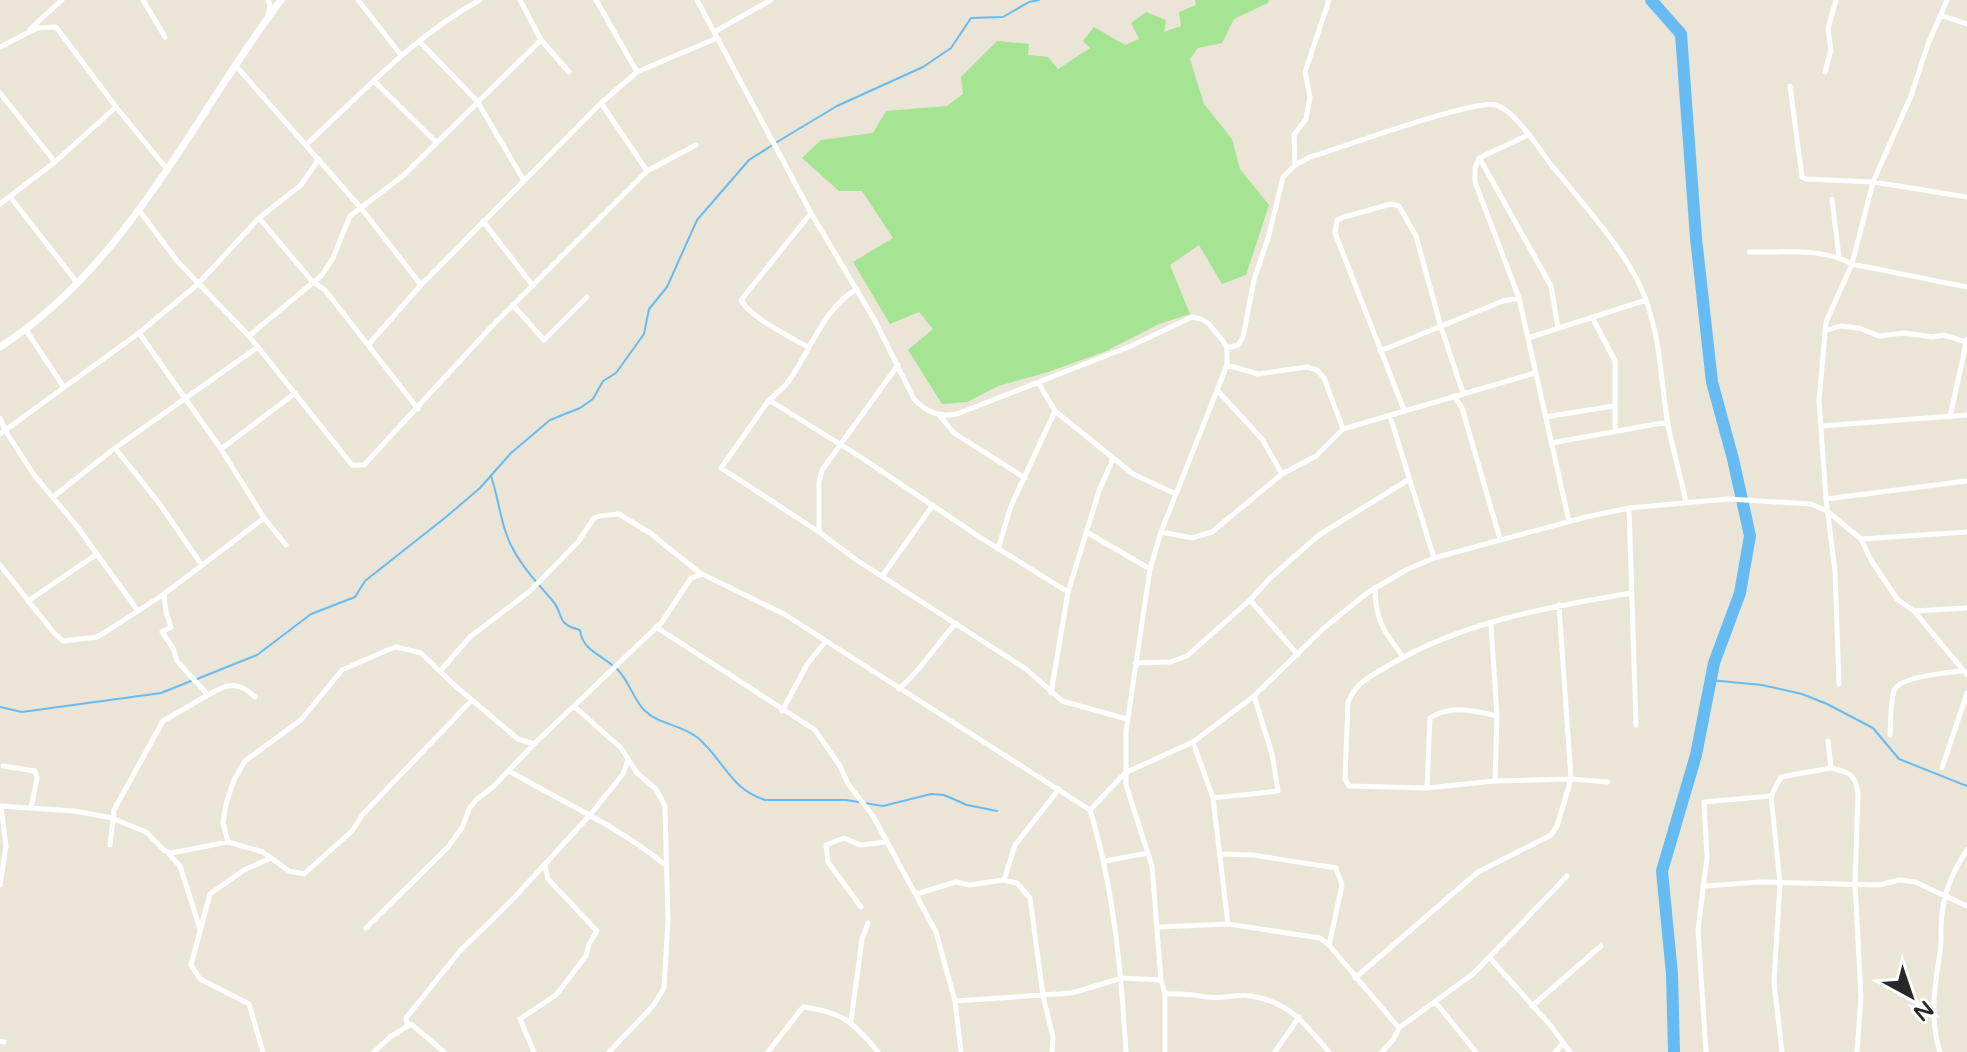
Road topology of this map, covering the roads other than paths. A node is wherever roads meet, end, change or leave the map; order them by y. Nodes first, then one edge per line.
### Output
1 (62, 0) edge
2 (143, 0) edge
3 (268, 0) edge
4 (281, 0) edge
5 (358, 0) edge
6 (480, 0) edge
7 (520, 0) edge
8 (596, 0) edge
9 (697, 0) edge
10 (771, 0) edge
11 (1329, 0) edge
12 (1836, 0) edge
13 (1947, 0) edge
14 (1940, 15) junction
15 (267, 19) junction
16 (1967, 24) edge
17 (715, 35) junction
18 (21, 37) junction
19 (165, 37) dead end
20 (541, 40) junction
21 (419, 41) junction
22 (0, 47) edge
23 (401, 55) junction
24 (235, 65) junction
25 (569, 72) dead end
26 (637, 72) junction
27 (1825, 72) dead end
28 (374, 81) junction
29 (1790, 86) dead end
30 (0, 93) edge
31 (477, 101) junction
32 (601, 103) junction
33 (116, 107) junction
34 (1528, 135) junction
35 (436, 142) junction
36 (307, 144) junction
37 (696, 145) dead end
38 (1479, 158) junction
39 (319, 159) junction
40 (55, 162) junction
41 (1295, 165) junction
42 (166, 168) junction
43 (647, 171) junction
44 (523, 179) junction
45 (1873, 182) junction
46 (1967, 197) edge
47 (11, 198) junction
48 (1832, 199) dead end
49 (0, 204) edge
50 (361, 208) junction
51 (139, 210) junction
52 (811, 213) junction
53 (259, 218) junction
54 (483, 221) junction
55 (1749, 252) dead end
56 (1839, 257) junction
57 (1852, 264) junction
58 (312, 281) junction
59 (78, 284) junction
60 (198, 284) junction
61 (421, 285) junction
62 (533, 286) junction
63 (1967, 287) edge
64 (857, 289) junction
65 (587, 297) dead end
66 (1519, 298) junction
67 (1646, 300) junction
68 (513, 305) junction
69 (1592, 317) junction
70 (1441, 327) junction
71 (1558, 328) junction
72 (26, 330) junction
73 (1825, 331) junction
74 (139, 333) junction
75 (249, 336) junction
76 (1528, 338) junction
77 (1966, 340) edge
78 (368, 345) junction
79 (0, 347) edge
80 (258, 347) junction
81 (808, 347) junction
82 (1227, 348) junction
83 (1380, 351) junction
84 (898, 365) junction
85 (1227, 365) junction
86 (1535, 373) junction
87 (1039, 384) junction
88 (63, 386) junction
89 (1218, 391) junction
90 (295, 393) junction
91 (1463, 393) junction
92 (1454, 396) junction
93 (184, 399) junction
94 (769, 400) junction
95 (1614, 406) junction
96 (418, 409) junction
97 (1404, 410) junction
98 (1055, 411) junction
99 (939, 415) junction
100 (1967, 415) edge
101 (1390, 416) junction
102 (1545, 417) junction
103 (1950, 417) junction
104 (0, 418) edge
105 (1668, 422) junction
106 (1820, 426) junction
107 (1343, 429) junction
108 (2, 432) edge
109 (1615, 432) junction
110 (1551, 443) junction
111 (838, 444) junction
112 (115, 448) junction
113 (221, 449) junction
114 (1113, 459) junction
115 (1282, 474) junction
116 (1025, 478) junction
117 (1408, 480) junction
118 (1967, 481) edge
119 (1176, 494) junction
120 (53, 497) junction
121 (1826, 499) junction
122 (1686, 502) junction
123 (933, 505) junction
124 (1629, 508) junction
125 (1827, 511) junction
126 (264, 518) junction
127 (1569, 521) junction
128 (819, 532) junction
129 (1161, 532) junction
130 (1967, 532) edge
131 (1088, 533) junction
132 (1500, 539) junction
133 (1861, 539) junction
134 (286, 545) dead end
135 (998, 549) junction
136 (97, 554) junction
137 (1434, 558) junction
138 (201, 564) junction
139 (0, 565) edge
140 (1150, 569) junction
141 (702, 574) junction
142 (883, 575) junction
143 (1375, 587) junction
144 (1068, 592) junction
145 (1631, 593) junction
146 (164, 594) junction
147 (1250, 600) junction
148 (28, 601) junction
149 (1559, 605) junction
150 (1967, 608) edge
151 (138, 611) junction
152 (1914, 611) junction
153 (956, 623) junction
154 (1491, 624) junction
155 (656, 627) junction
156 (826, 641) junction
157 (1137, 653) junction
158 (1298, 655) junction
159 (1403, 657) junction
160 (1149, 662) junction
161 (1135, 663) junction
162 (441, 670) junction
163 (1965, 673) edge
164 (1839, 684) dead end
165 (899, 689) junction
166 (1051, 693) junction
167 (1967, 693) edge
168 (208, 695) junction
169 (1254, 696) junction
170 (255, 697) dead end
171 (472, 700) junction
172 (575, 707) junction
173 (782, 711) junction
174 (1497, 716) junction
175 (1127, 719) junction
176 (1636, 725) dead end
177 (1890, 735) dead end
178 (1828, 741) dead end
179 (1193, 742) junction
180 (534, 744) junction
181 (628, 759) junction
182 (3, 766) dead end
183 (1831, 768) junction
184 (1942, 768) dead end
185 (509, 771) junction
186 (1125, 773) junction
187 (1571, 779) junction
188 (1495, 781) junction
189 (1608, 782) dead end
190 (1427, 788) junction
191 (1059, 789) junction
192 (1771, 796) junction
193 (1213, 798) junction
194 (0, 806) edge
195 (31, 808) junction
196 (1090, 810) junction
197 (590, 815) junction
198 (112, 818) junction
199 (228, 842) junction
200 (886, 842) junction
201 (110, 845) dead end
202 (1967, 850) edge
203 (165, 851) junction
204 (1148, 853) junction
205 (1219, 854) junction
206 (271, 858) junction
207 (1105, 861) junction
208 (545, 865) junction
209 (665, 865) junction
210 (1567, 876) dead end
211 (1004, 880) junction
212 (1780, 883) junction
213 (1855, 883) junction
214 (0, 885) edge
215 (1705, 886) junction
216 (916, 894) junction
217 (1946, 896) junction
218 (1967, 906) edge
219 (861, 907) dead end
220 (868, 923) dead end
221 (1228, 924) junction
222 (1158, 927) junction
223 (366, 928) dead end
224 (200, 929) junction
225 (1329, 945) junction
226 (1601, 946) dead end
227 (1489, 957) junction
228 (1122, 978) junction
229 (1355, 978) junction
230 (1161, 980) junction
231 (1165, 994) junction
232 (1043, 996) junction
233 (955, 1001) junction
234 (1436, 1003) junction
235 (1532, 1006) junction
236 (1299, 1017) junction
237 (851, 1021) junction
238 (407, 1025) junction
239 (1399, 1028) junction
240 (1563, 1044) junction
241 (263, 1052) edge
242 (374, 1052) edge
243 (444, 1052) edge
244 (534, 1052) edge
245 (609, 1052) edge
246 (768, 1052) edge
247 (878, 1052) edge
248 (961, 1052) edge
249 (1052, 1052) edge
250 (1126, 1052) edge
251 (1165, 1052) edge
252 (1275, 1052) edge
253 (1329, 1052) edge
254 (1382, 1052) edge
255 (1476, 1052) edge
256 (1555, 1052) edge
257 (1570, 1052) edge
258 (1706, 1052) edge
259 (1782, 1052) edge
260 (1857, 1052) edge
261 (1940, 1052) edge

1 - 18 street
2 - 19 street
3 - 15 street
4 - 15 main road
5 - 23 street
6 - 21 street
7 - 20 street
8 - 26 street
9 - 17 street
10 - 17 street
11 - 41 street
12 - 27 street
13 - 14 street
14 - 16 street
14 - 45 street
15 - 24 main road
17 - 26 street
17 - 52 street
18 - 22 street
18 - 33 street
20 - 25 street
20 - 31 street
21 - 23 street
21 - 31 street
23 - 28 street
24 - 36 street
24 - 42 main road
26 - 32 street
28 - 35 street
28 - 36 street
29 - 45 street
30 - 40 street
31 - 35 street
31 - 44 street
32 - 43 street
32 - 44 street
33 - 40 street
33 - 42 street
34 - 38 street
34 - 41 street
34 - 67 street
35 - 50 street
36 - 39 street
37 - 43 street
38 - 66 street
38 - 71 street
39 - 50 street
39 - 53 street
40 - 47 street
41 - 82 street
42 - 51 main road
43 - 62 street
44 - 54 street
45 - 46 street
45 - 57 street
47 - 49 street
47 - 59 street
48 - 56 street
50 - 58 street
50 - 61 street
51 - 59 main road
51 - 60 street
52 - 64 street
52 - 81 street
53 - 58 street
53 - 60 street
54 - 61 street
54 - 62 street
55 - 56 street
56 - 57 street
57 - 63 street
57 - 73 street
58 - 75 street
58 - 78 street
59 - 72 main road
60 - 74 street
60 - 75 street
61 - 78 street
62 - 68 street
64 - 81 street
64 - 84 street
65 - 68 street
66 - 70 street
66 - 76 street
67 - 69 street
67 - 105 street
68 - 96 street
69 - 71 street
69 - 95 street
70 - 83 street
70 - 83 street
70 - 91 street
71 - 76 street
72 - 79 main road
72 - 88 street
73 - 77 street
73 - 106 street
74 - 88 street
74 - 93 street
75 - 80 street
76 - 86 street
77 - 103 street
78 - 96 street
80 - 90 street
80 - 93 street
81 - 94 street
82 - 85 street
82 - 87 street
83 - 97 street
84 - 99 street
84 - 111 street
85 - 89 street
85 - 107 street
86 - 91 street
86 - 102 street
87 - 98 street
87 - 99 street
88 - 108 street
89 - 115 street
89 - 119 street
90 - 96 street
90 - 113 street
91 - 92 street
92 - 97 street
92 - 132 street
93 - 112 street
93 - 113 street
94 - 111 street
94 - 128 street
95 - 102 street
95 - 109 street
97 - 101 street
98 - 114 street
98 - 116 street
99 - 116 street
100 - 103 street
101 - 107 street
101 - 117 street
102 - 110 street
103 - 106 street
104 - 108 street
105 - 109 street
105 - 122 street
106 - 121 street
107 - 115 street
108 - 120 street
109 - 110 street
110 - 127 street
111 - 123 street
111 - 128 street
112 - 120 street
112 - 138 street
113 - 126 street
114 - 119 street
114 - 131 street
115 - 129 street
116 - 135 street
117 - 137 street
117 - 147 street
118 - 121 street
119 - 129 street
120 - 136 street
121 - 125 street
122 - 124 street
122 - 125 street
123 - 135 street
123 - 142 street
124 - 127 street
124 - 145 street
125 - 133 street
125 - 164 street
126 - 134 street
126 - 138 street
127 - 132 street
128 - 142 street
129 - 140 street
130 - 133 street
131 - 140 street
131 - 144 street
132 - 137 street
133 - 152 street
135 - 144 street
136 - 148 street
136 - 151 street
137 - 143 street
138 - 146 street
139 - 148 street
140 - 157 street
141 - 155 street
141 - 156 street
141 - 162 street
142 - 153 street
143 - 158 street
143 - 159 street
144 - 166 street
145 - 149 street
145 - 176 street
146 - 151 street
146 - 168 street
147 - 158 street
147 - 160 street
148 - 151 street
149 - 154 street
149 - 187 street
150 - 152 street
152 - 163 street
153 - 165 street
153 - 166 street
154 - 159 street
154 - 174 street
155 - 172 street
155 - 173 street
156 - 165 street
156 - 173 street
157 - 160 street
157 - 161 street
158 - 169 street
159 - 190 street
160 - 161 street
161 - 175 street
162 - 171 street
162 - 199 street
163 - 177 street
165 - 191 street
166 - 175 street
167 - 184 street
168 - 170 street
168 - 198 street
169 - 179 street
169 - 193 street
171 - 180 street
171 - 206 street
172 - 180 street
172 - 181 street
173 - 200 street
174 - 188 street
174 - 190 street
175 - 186 street
178 - 183 street
179 - 186 street
179 - 193 street
180 - 185 street
181 - 197 street
181 - 209 street
182 - 195 street
183 - 192 street
183 - 213 street
185 - 197 street
185 - 223 street
186 - 196 street
186 - 204 street
187 - 188 street
187 - 189 street
187 - 229 street
188 - 190 street
191 - 196 street
191 - 211 street
192 - 212 street
192 - 215 street
193 - 205 street
194 - 195 street
194 - 214 street
195 - 198 street
196 - 207 street
197 - 208 street
197 - 209 street
198 - 201 street
198 - 203 street
199 - 203 street
199 - 206 street
200 - 216 street
200 - 219 street
202 - 217 street
203 - 224 street
204 - 207 street
204 - 222 street
205 - 221 street
205 - 225 street
206 - 224 street
207 - 228 street
208 - 238 street
208 - 244 street
209 - 245 street
210 - 227 street
211 - 216 street
211 - 232 street
212 - 213 street
212 - 215 street
212 - 259 street
213 - 217 street
213 - 260 street
215 - 258 street
216 - 233 street
217 - 218 street
217 - 261 street
220 - 237 street
221 - 222 street
221 - 225 street
222 - 230 street
224 - 241 street
225 - 229 street
226 - 235 street
227 - 234 street
227 - 235 street
228 - 230 street
228 - 232 street
228 - 250 street
229 - 239 street
230 - 231 street
231 - 236 street
231 - 251 street
232 - 233 street
232 - 249 street
233 - 248 street
234 - 239 street
234 - 255 street
235 - 240 street
236 - 252 street
236 - 253 street
237 - 246 street
237 - 247 street
238 - 242 street
238 - 243 street
239 - 254 street
240 - 256 street
240 - 257 street

